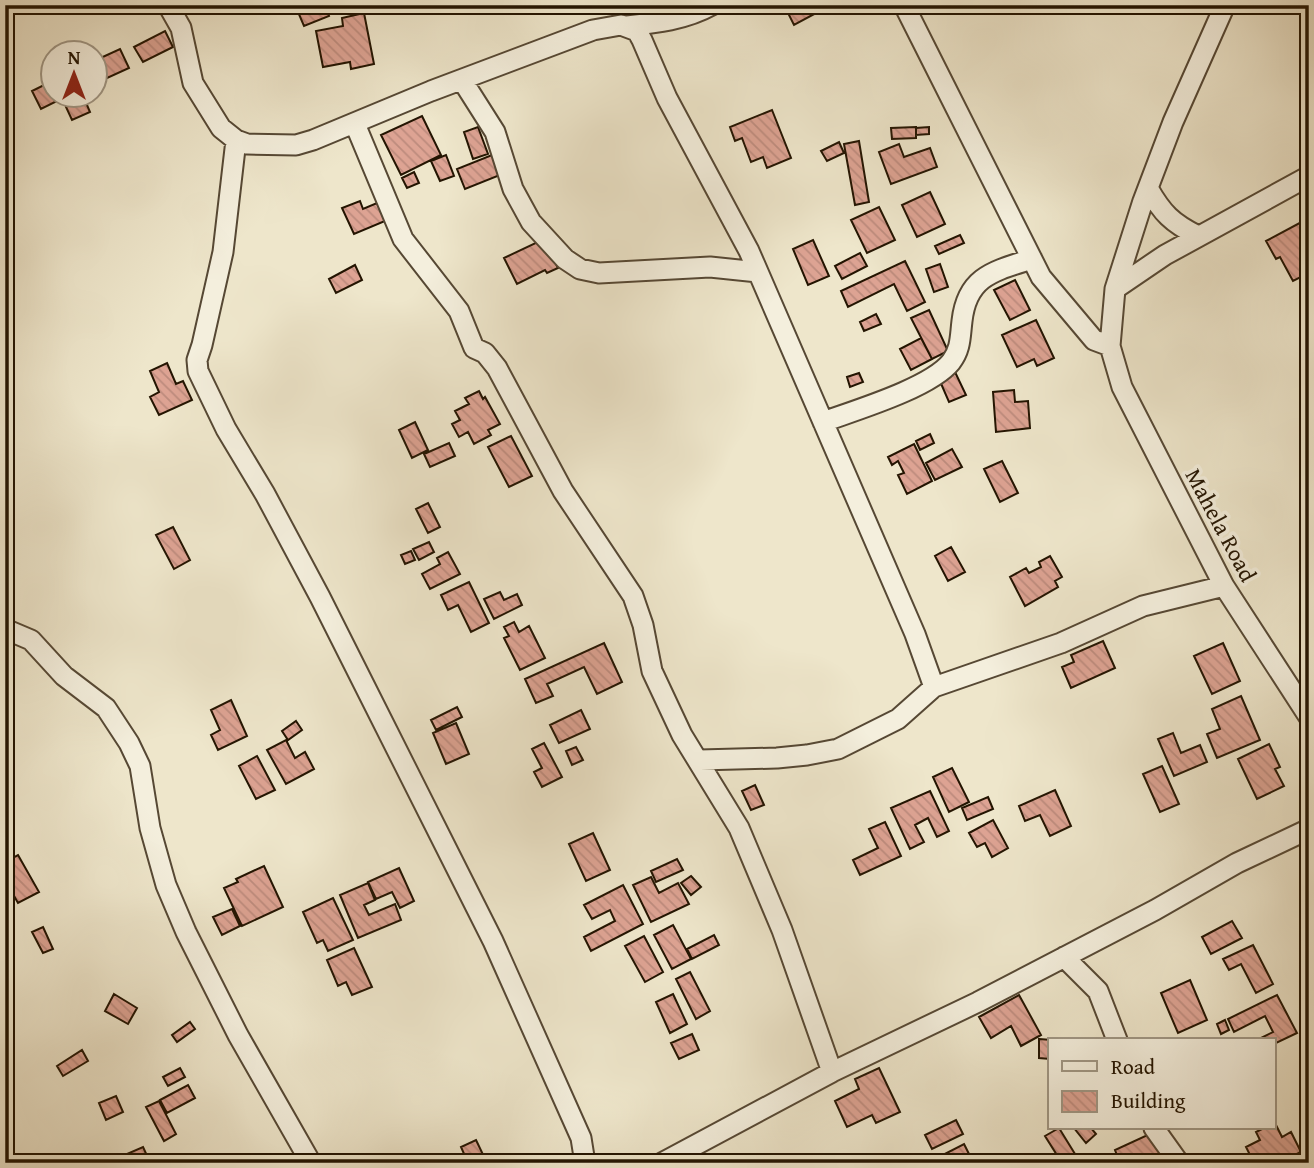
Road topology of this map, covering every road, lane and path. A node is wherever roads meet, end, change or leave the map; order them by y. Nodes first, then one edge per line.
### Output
1 (168, 5) edge
2 (712, 5) edge
3 (904, 5) edge
4 (1225, 5) edge
5 (647, 15) edge
6 (627, 26) junction
7 (462, 80) junction
8 (355, 124) junction
9 (236, 140) junction
10 (1309, 176) edge
11 (1148, 188) junction
12 (1198, 236) junction
13 (1032, 259) junction
14 (758, 272) junction
15 (1115, 289) junction
16 (1110, 346) junction
17 (824, 422) junction
18 (1224, 586) junction
19 (5, 629) edge
20 (934, 687) junction
21 (1309, 717) edge
22 (700, 760) junction
23 (1309, 829) edge
24 (1064, 957) junction
25 (1116, 1038) edge
26 (832, 1072) junction
27 (1155, 1130) edge
28 (311, 1163) edge
29 (585, 1163) edge
30 (662, 1163) edge
31 (1179, 1163) edge

1 - 9 street
2 - 5 street
3 - 13 street
4 - 11 street
5 - 6 street
6 - 7 street
6 - 14 street
7 - 8 street
7 - 14 street
8 - 9 street
8 - 22 street
9 - 29 street
10 - 12 street
11 - 12 street
11 - 15 street
12 - 15 street
13 - 16 street
13 - 17 street
14 - 17 street
15 - 16 street
16 - 18 street, Mahela Road
17 - 20 street
18 - 20 street
18 - 21 street, Mahela Road
19 - 28 street
20 - 22 street
22 - 26 street
23 - 24 street
24 - 25 street
24 - 26 street
26 - 30 street
27 - 31 street

